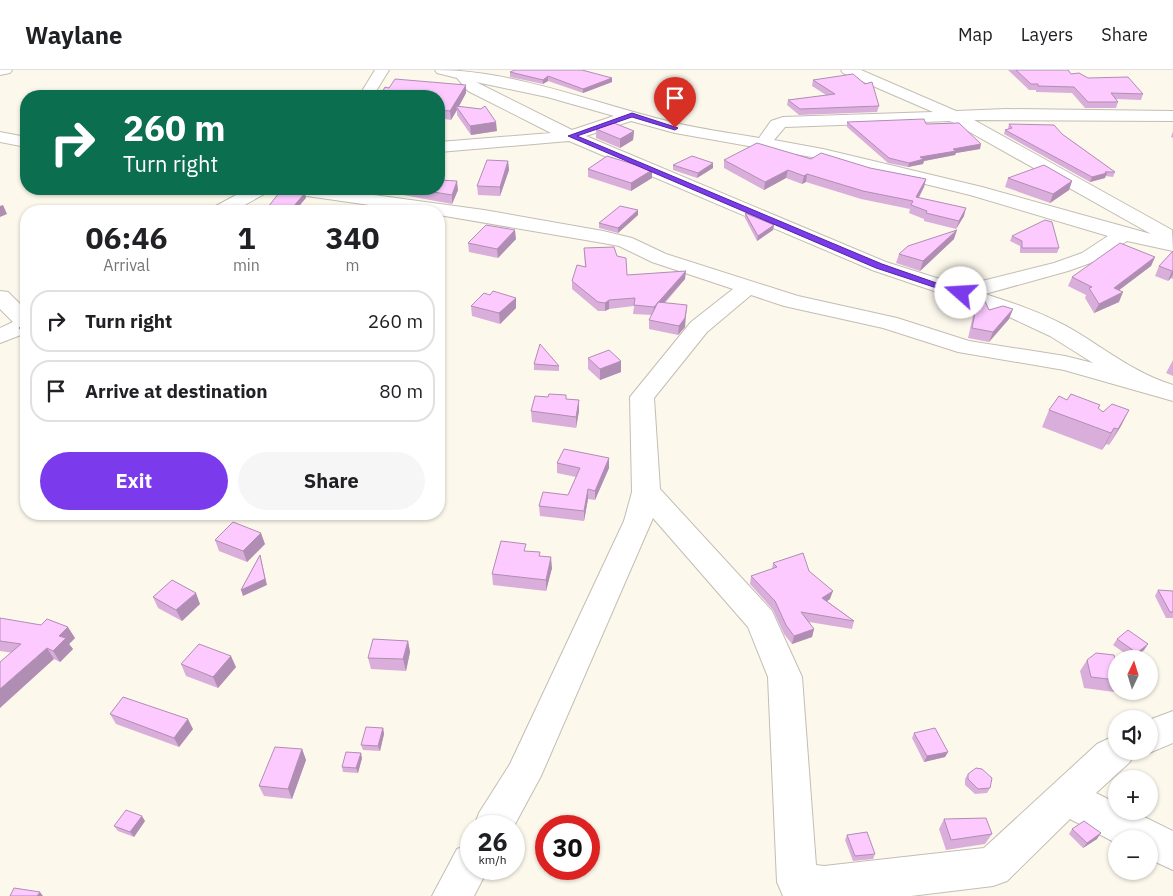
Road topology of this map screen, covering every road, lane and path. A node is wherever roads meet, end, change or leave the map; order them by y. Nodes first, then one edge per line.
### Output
1 (5, 70) edge
2 (382, 70) edge
3 (442, 70) edge
4 (848, 70) edge
5 (0, 72) edge
6 (462, 74) junction
7 (370, 90) edge
8 (632, 115) junction
9 (954, 115) junction
10 (1173, 116) edge
11 (571, 136) junction
12 (0, 137) edge
13 (20, 141) edge
14 (763, 145) junction
15 (445, 146) edge
16 (249, 195) edge
17 (330, 195) edge
18 (232, 205) edge
19 (392, 205) edge
20 (445, 213) edge
21 (1124, 234) junction
22 (1173, 238) edge
23 (1173, 245) edge
24 (749, 286) junction
25 (961, 293) junction
26 (0, 297) edge
27 (20, 317) edge
28 (20, 326) edge
29 (0, 336) edge
30 (1140, 383) junction
31 (1173, 393) edge
32 (646, 492) junction
33 (1173, 726) edge
34 (1158, 733) edge
35 (1108, 756) edge
36 (1065, 797) junction
37 (500, 815) edge
38 (1130, 830) edge
39 (1158, 844) edge
40 (1173, 851) edge
41 (461, 880) edge
42 (452, 896) edge

1 - 5 street
2 - 7 street
3 - 6 street
4 - 9 street
6 - 8 street
6 - 11 street
8 - 11 street
8 - 14 street
9 - 10 street
9 - 14 street
9 - 22 street
11 - 15 street
11 - 25 street
12 - 13 street
14 - 21 street
16 - 18 street
17 - 19 street
20 - 24 street
21 - 23 street
21 - 25 street
24 - 30 street
24 - 32 street
25 - 30 street
26 - 27 street
28 - 29 street
30 - 31 street
32 - 36 street
32 - 37 street
33 - 34 street
35 - 36 street
36 - 38 street
39 - 40 street
41 - 42 street

